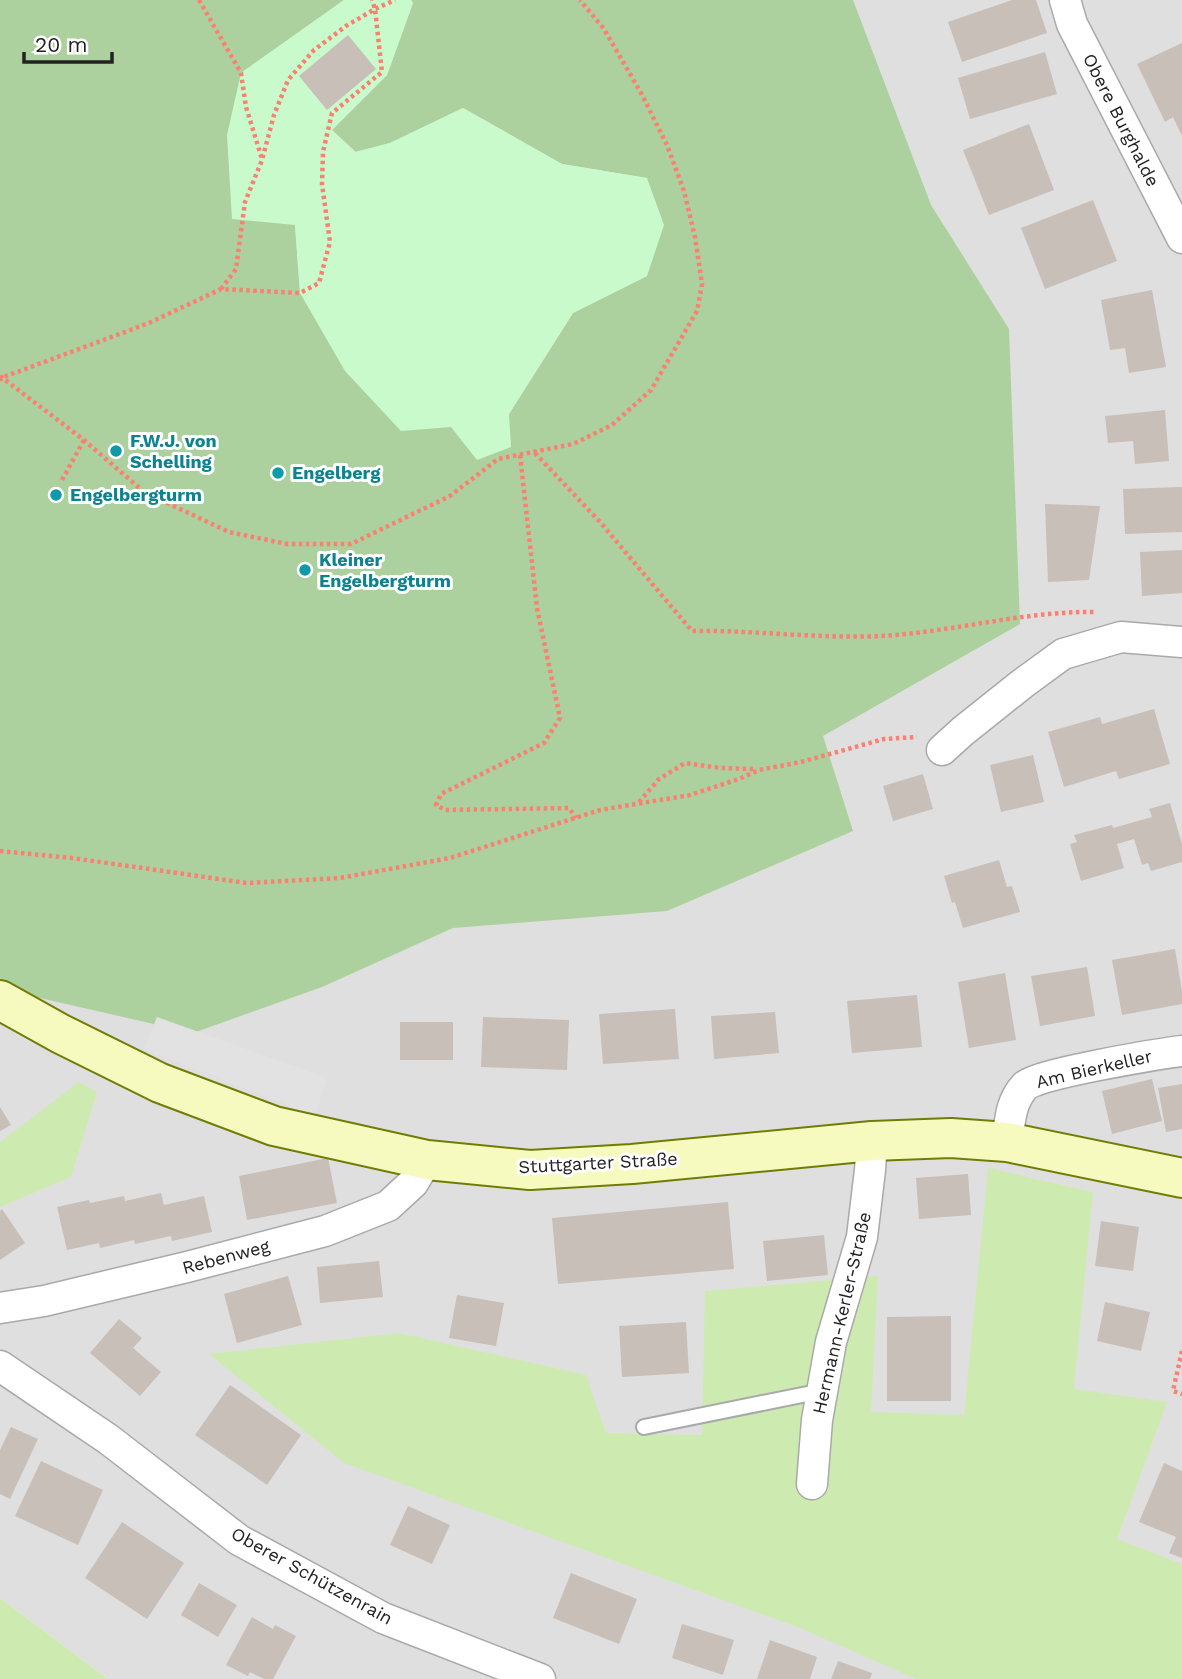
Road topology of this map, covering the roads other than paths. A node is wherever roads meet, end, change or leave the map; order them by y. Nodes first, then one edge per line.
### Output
1 (1065, 0) edge
2 (1182, 238) edge
3 (1182, 642) edge
4 (953, 740) road end
5 (0, 1000) edge
6 (1182, 1051) edge
7 (872, 1141) junction
8 (1007, 1142) junction
9 (427, 1160) junction
10 (1182, 1178) edge
11 (0, 1308) edge
12 (0, 1366) edge
13 (822, 1391) junction
14 (644, 1427) dead end
15 (812, 1484) dead end
16 (540, 1679) edge

1 - 2 street, Obere Burghalde
3 - 4 street
5 - 9 main road, Stuttgarter Straße
6 - 8 street, Am Bierkeller
7 - 8 main road, Stuttgarter Straße
7 - 9 main road, Stuttgarter Straße
7 - 13 street, Hermann-Kerler-Straße
8 - 10 main road, Stuttgarter Straße
9 - 11 street, Rebenweg
12 - 16 street, Oberer Schützenrain
13 - 14 lane
13 - 15 street, Hermann-Kerler-Straße

